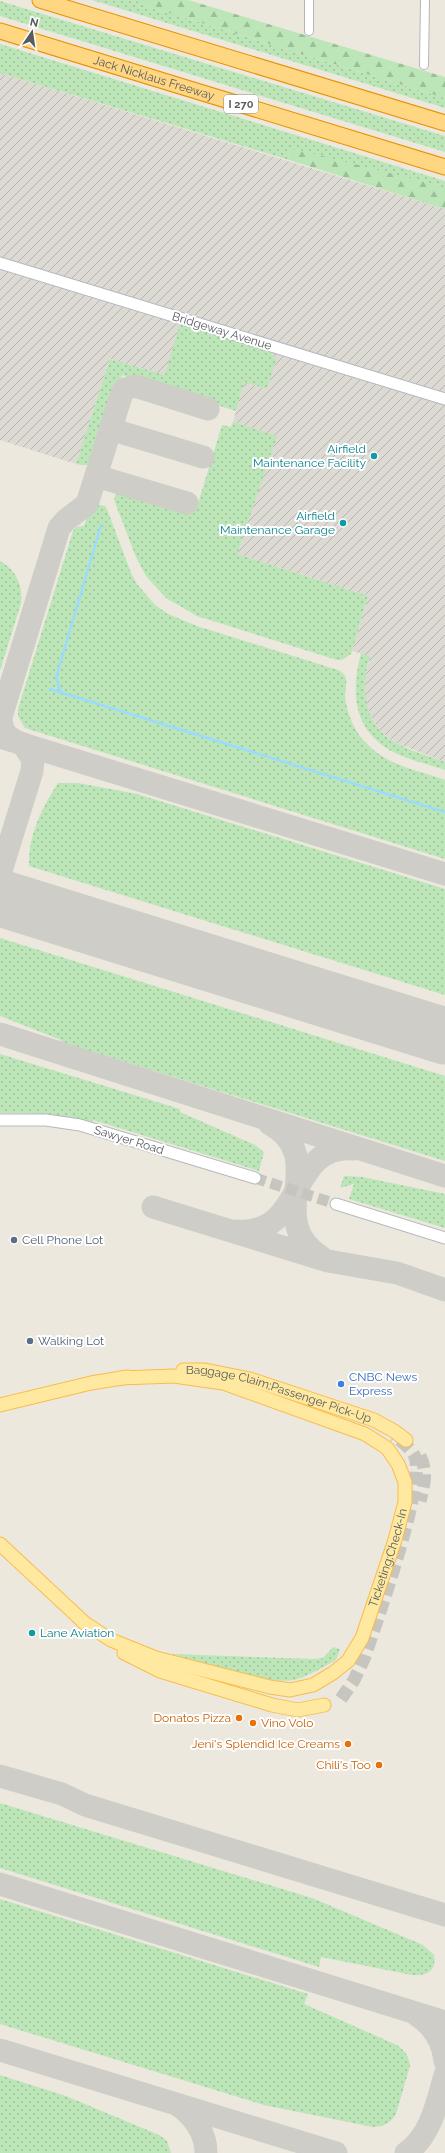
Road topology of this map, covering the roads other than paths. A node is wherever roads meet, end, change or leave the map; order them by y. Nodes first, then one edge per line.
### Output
1 (40, 0) edge
2 (309, 0) edge
3 (425, 0) edge
4 (51, 2) edge
5 (0, 31) edge
6 (309, 31) dead end
7 (424, 65) dead end
8 (445, 123) edge
9 (445, 167) edge
10 (0, 263) edge
11 (445, 400) edge
12 (0, 1120) edge
13 (256, 1178) tunnel mouth
14 (336, 1204) tunnel mouth
15 (445, 1238) edge
16 (120, 1378) junction
17 (3, 1405) edge
18 (406, 1440) tunnel mouth
19 (0, 1544) edge
20 (82, 1622) junction
21 (324, 1705) dead end

1 - 4 highway
2 - 6 street
3 - 7 street
4 - 8 highway
5 - 9 highway, Jack Nicklaus Freeway / I 270
10 - 11 street, Bridgeway Avenue
12 - 13 street, Sawyer Road
14 - 15 street
16 - 17 main road
16 - 18 main road, Baggage Claim;Passenger Pick-Up
16 - 20 main road, Ticketing;Check-In
19 - 20 main road
20 - 21 main road

